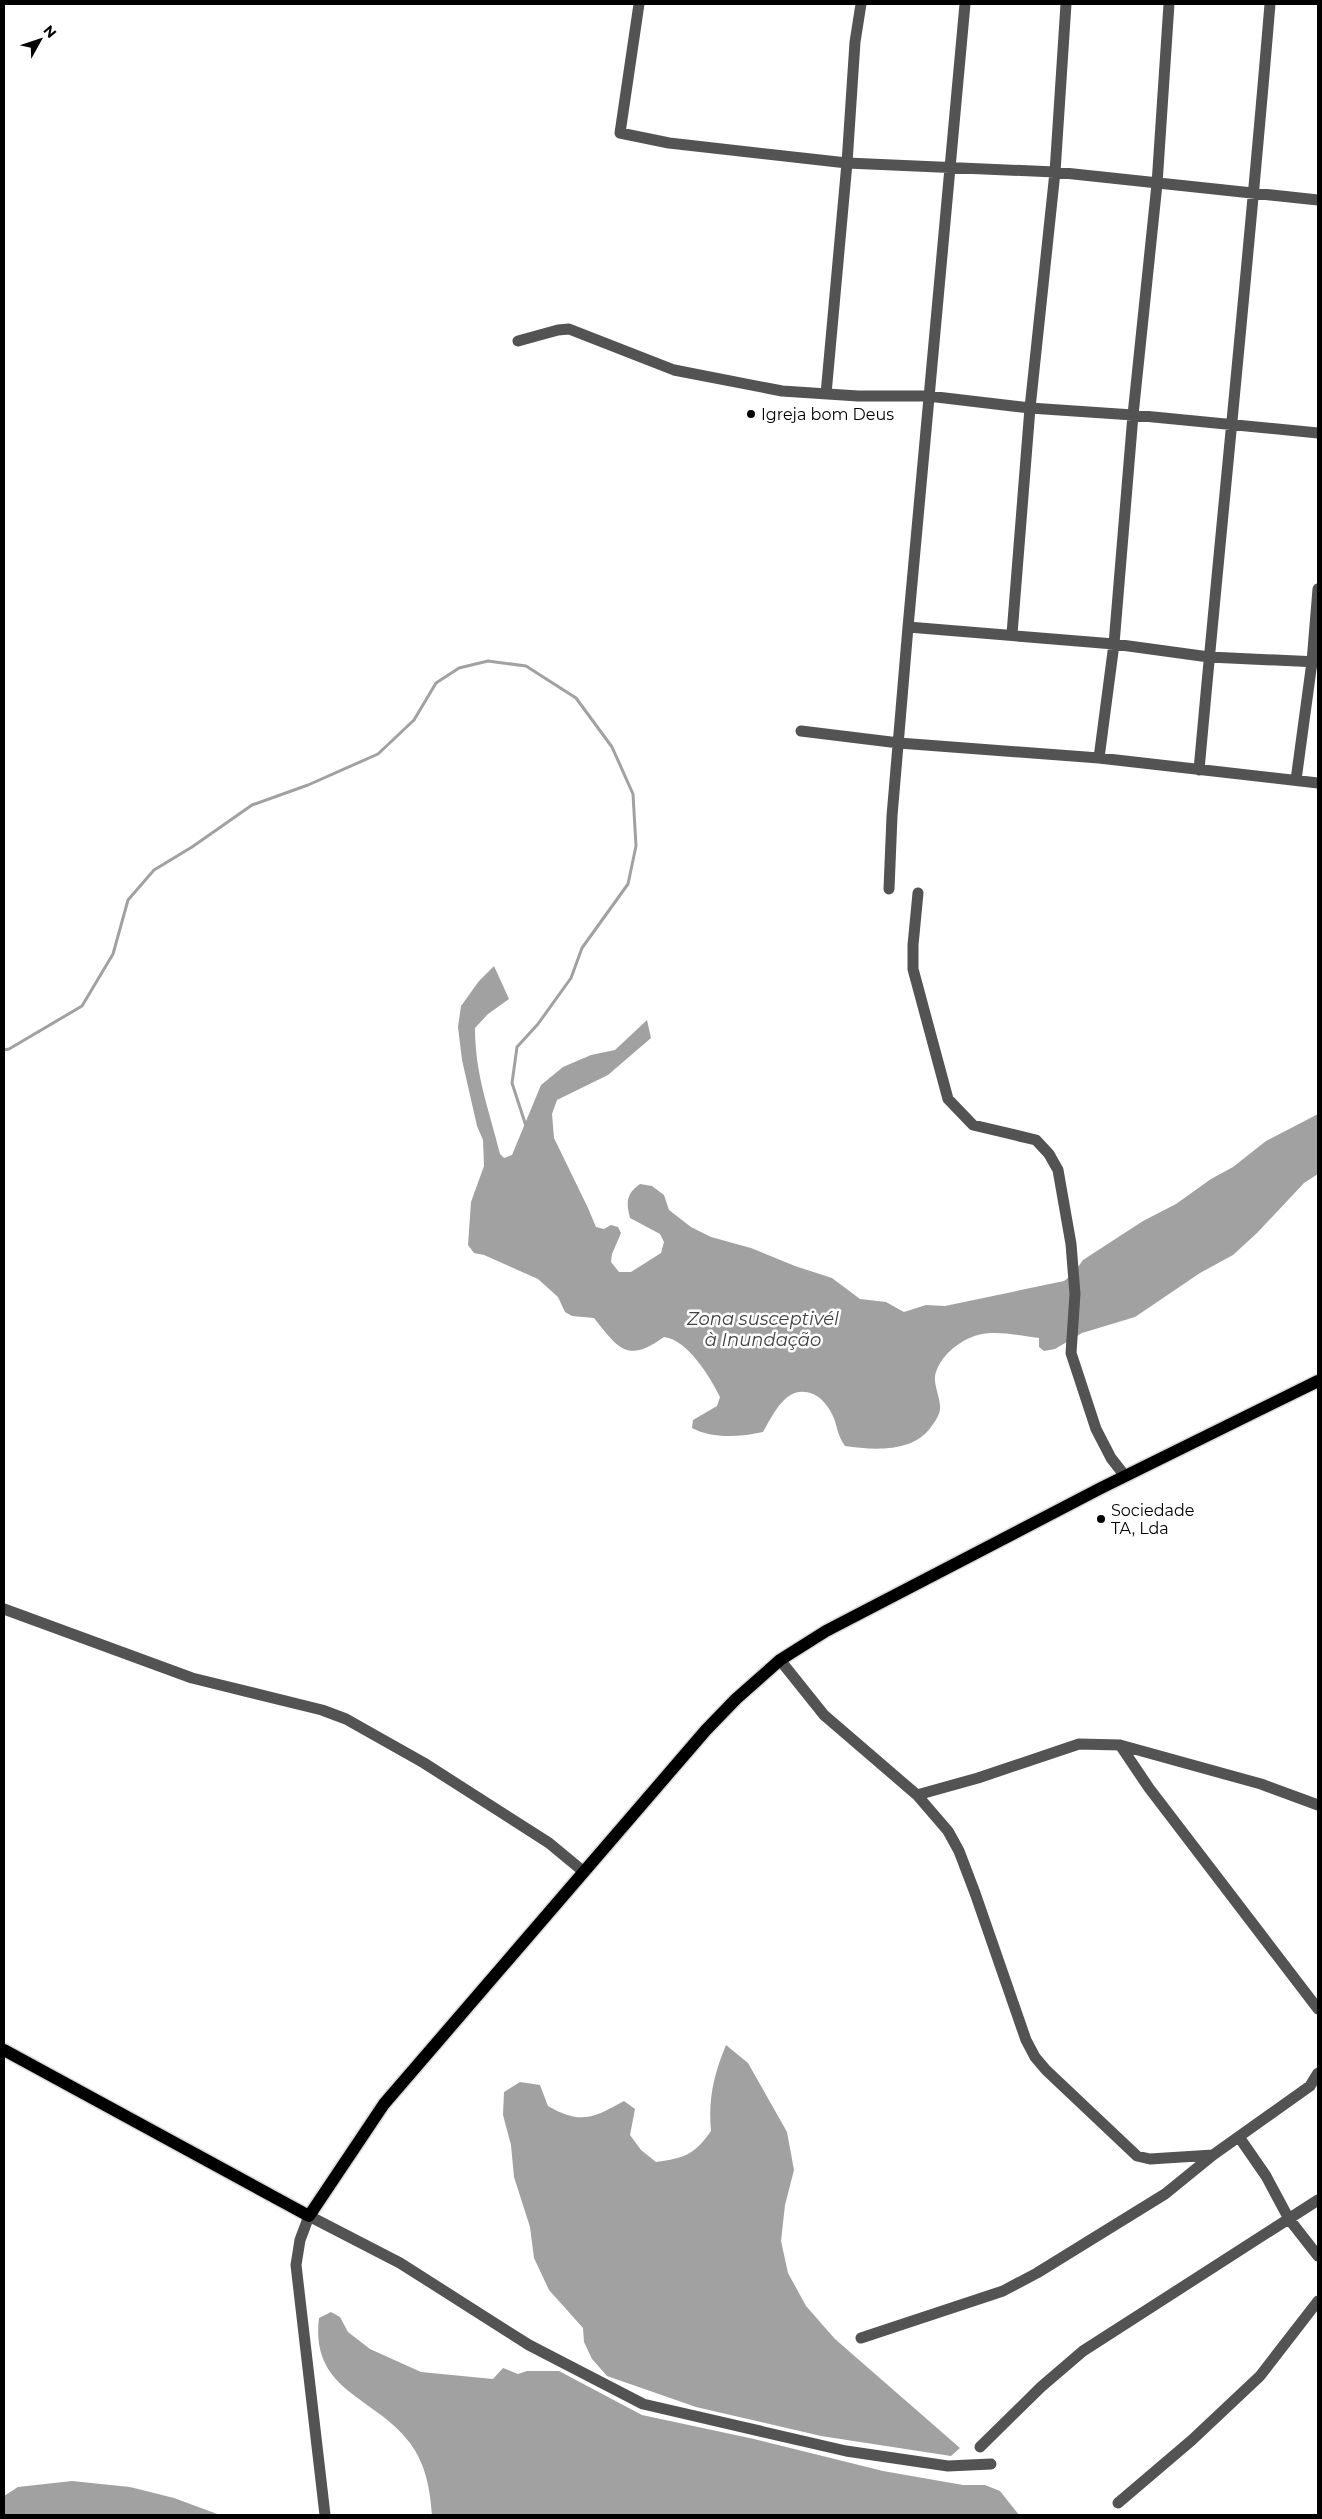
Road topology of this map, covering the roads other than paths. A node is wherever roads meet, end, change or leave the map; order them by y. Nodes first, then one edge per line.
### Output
1 (639, 4) edge
2 (861, 4) edge
3 (965, 4) edge
4 (1066, 4) edge
5 (1169, 4) edge
6 (1270, 4) edge
7 (847, 163) junction
8 (951, 168) junction
9 (1055, 172) junction
10 (1157, 184) junction
11 (1255, 193) junction
12 (1318, 200) edge
13 (518, 341) dead end
14 (826, 394) junction
15 (928, 396) junction
16 (1030, 408) junction
17 (1133, 415) junction
18 (1230, 425) junction
19 (1318, 433) edge
20 (1318, 589) edge
21 (908, 627) junction
22 (1012, 634) junction
23 (1114, 644) junction
24 (1209, 657) junction
25 (1315, 662) edge
26 (801, 731) dead end
27 (899, 743) junction
28 (1099, 758) junction
29 (1199, 770) junction
30 (1296, 780) junction
31 (1318, 782) edge
32 (889, 889) dead end
33 (918, 893) dead end
34 (1318, 1381) edge
35 (1125, 1476) junction
36 (4, 1609) edge
37 (780, 1660) junction
38 (1120, 1746) junction
39 (917, 1795) junction
40 (1318, 1805) edge
41 (584, 1872) junction
42 (1318, 2009) edge
43 (4, 2050) edge
44 (1318, 2072) edge
45 (1239, 2136) junction
46 (1212, 2155) junction
47 (1318, 2200) edge
48 (309, 2216) junction
49 (1289, 2219) junction
50 (1318, 2256) edge
51 (1318, 2301) edge
52 (861, 2338) dead end
53 (980, 2447) dead end
54 (991, 2464) dead end
55 (1118, 2503) dead end
56 (325, 2515) edge

1 - 7 street
2 - 7 street
3 - 8 street
4 - 9 street
5 - 10 street
6 - 11 street
7 - 8 street
7 - 14 street
8 - 9 street
8 - 15 street
9 - 10 street
9 - 16 street
10 - 11 street
10 - 17 street
11 - 12 street
11 - 18 street
13 - 14 street
14 - 15 street
15 - 16 street
15 - 21 street
16 - 17 street
16 - 22 street
17 - 18 street
17 - 23 street
18 - 19 street
18 - 24 street
20 - 25 street
21 - 22 street
21 - 27 street
22 - 23 street
23 - 24 street
23 - 28 street
24 - 25 street
24 - 29 street
25 - 30 street
26 - 27 street
27 - 28 street
27 - 32 street
28 - 29 street
29 - 30 street
30 - 31 street
33 - 35 street
34 - 35 main road
35 - 37 main road
36 - 41 street
37 - 39 street
37 - 41 main road
38 - 39 street
38 - 40 street
38 - 42 street
39 - 46 street
41 - 48 main road
43 - 48 main road
44 - 45 street
45 - 46 street
45 - 49 street
46 - 52 street
47 - 49 street
48 - 54 street
48 - 56 street
49 - 50 street
49 - 53 street
51 - 55 street

